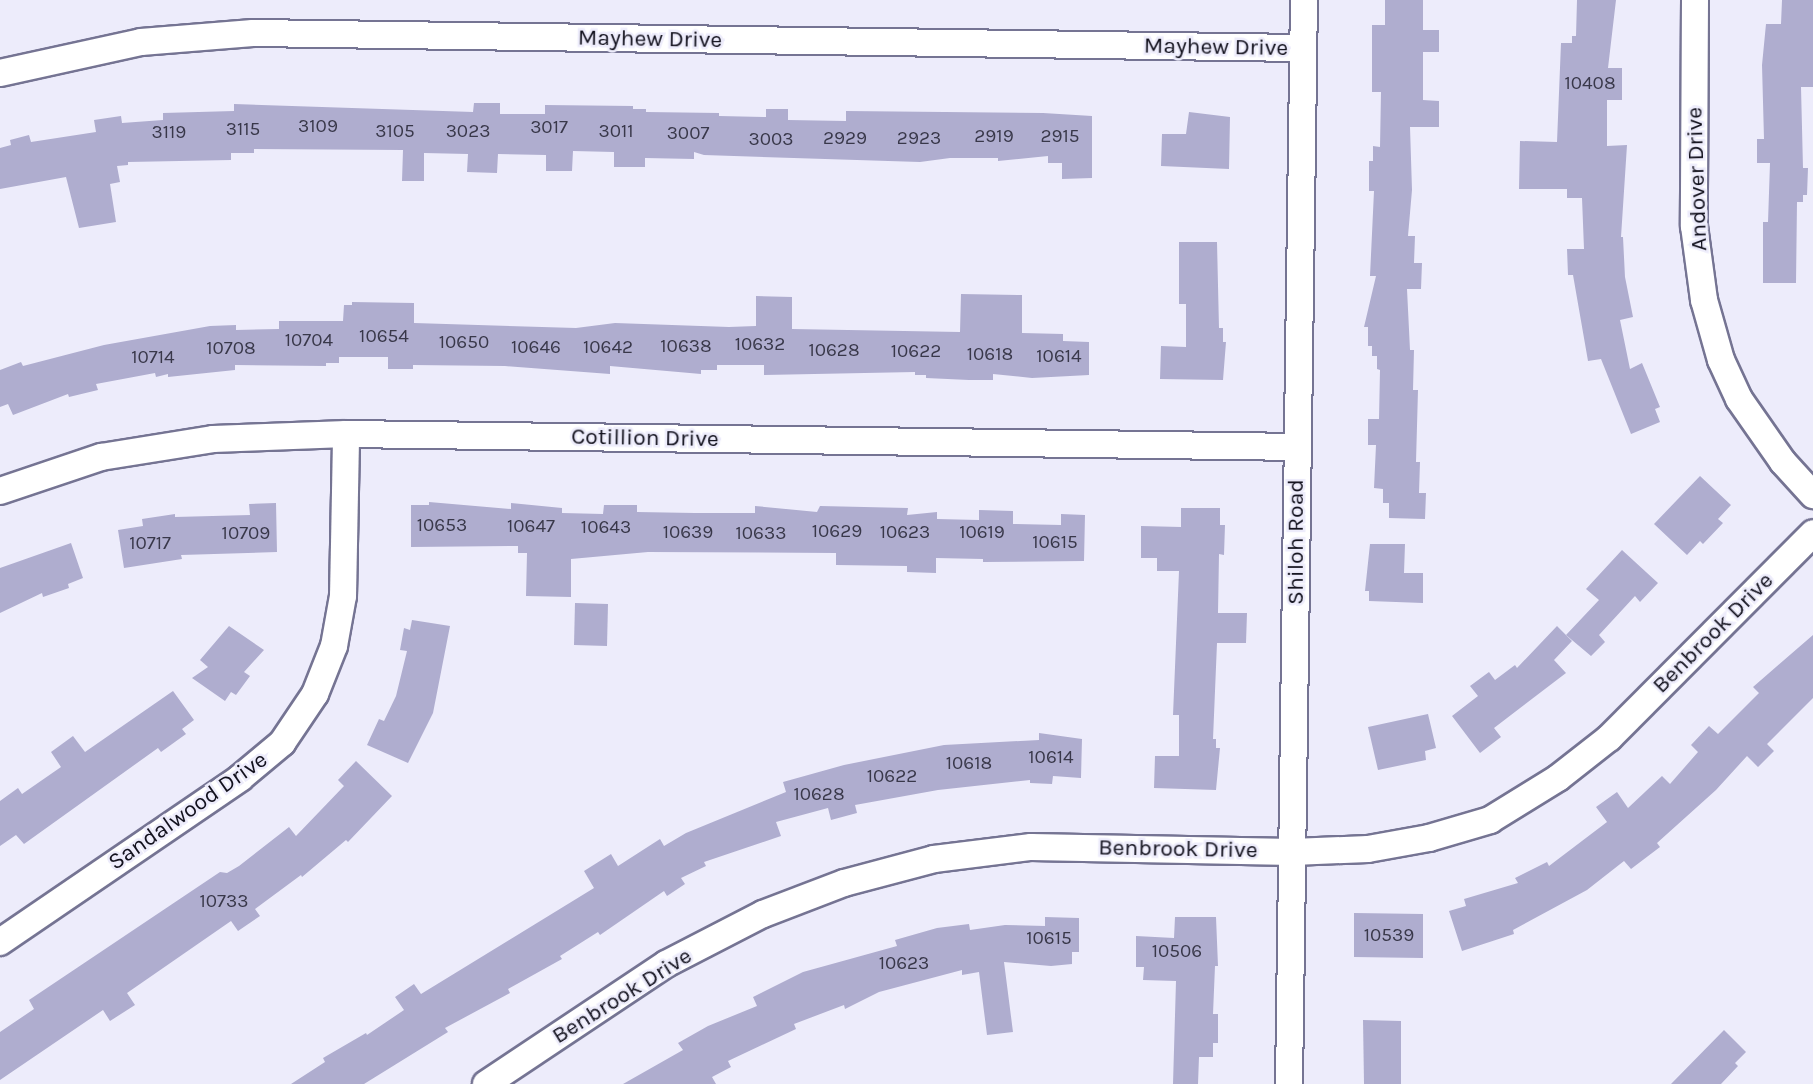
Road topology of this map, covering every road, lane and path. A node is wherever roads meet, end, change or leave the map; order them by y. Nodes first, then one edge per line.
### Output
1 (1304, 0) edge
2 (1695, 0) edge
3 (1303, 48) junction
4 (0, 73) edge
5 (346, 434) junction
6 (1297, 447) junction
7 (0, 492) edge
8 (1813, 495) edge
9 (1813, 533) edge
10 (1293, 852) junction
11 (0, 942) edge
12 (486, 1084) edge
13 (1289, 1084) edge

1 - 3 street, Shiloh Road
2 - 8 street, Andover Drive
3 - 4 street, Mayhew Drive
3 - 6 street, Shiloh Road
5 - 6 street, Cotillion Drive
5 - 7 street, Cotillion Drive
5 - 11 street, Sandalwood Drive
6 - 10 street, Shiloh Road
9 - 10 street, Benbrook Drive
10 - 12 street, Benbrook Drive
10 - 13 street, Shiloh Road

